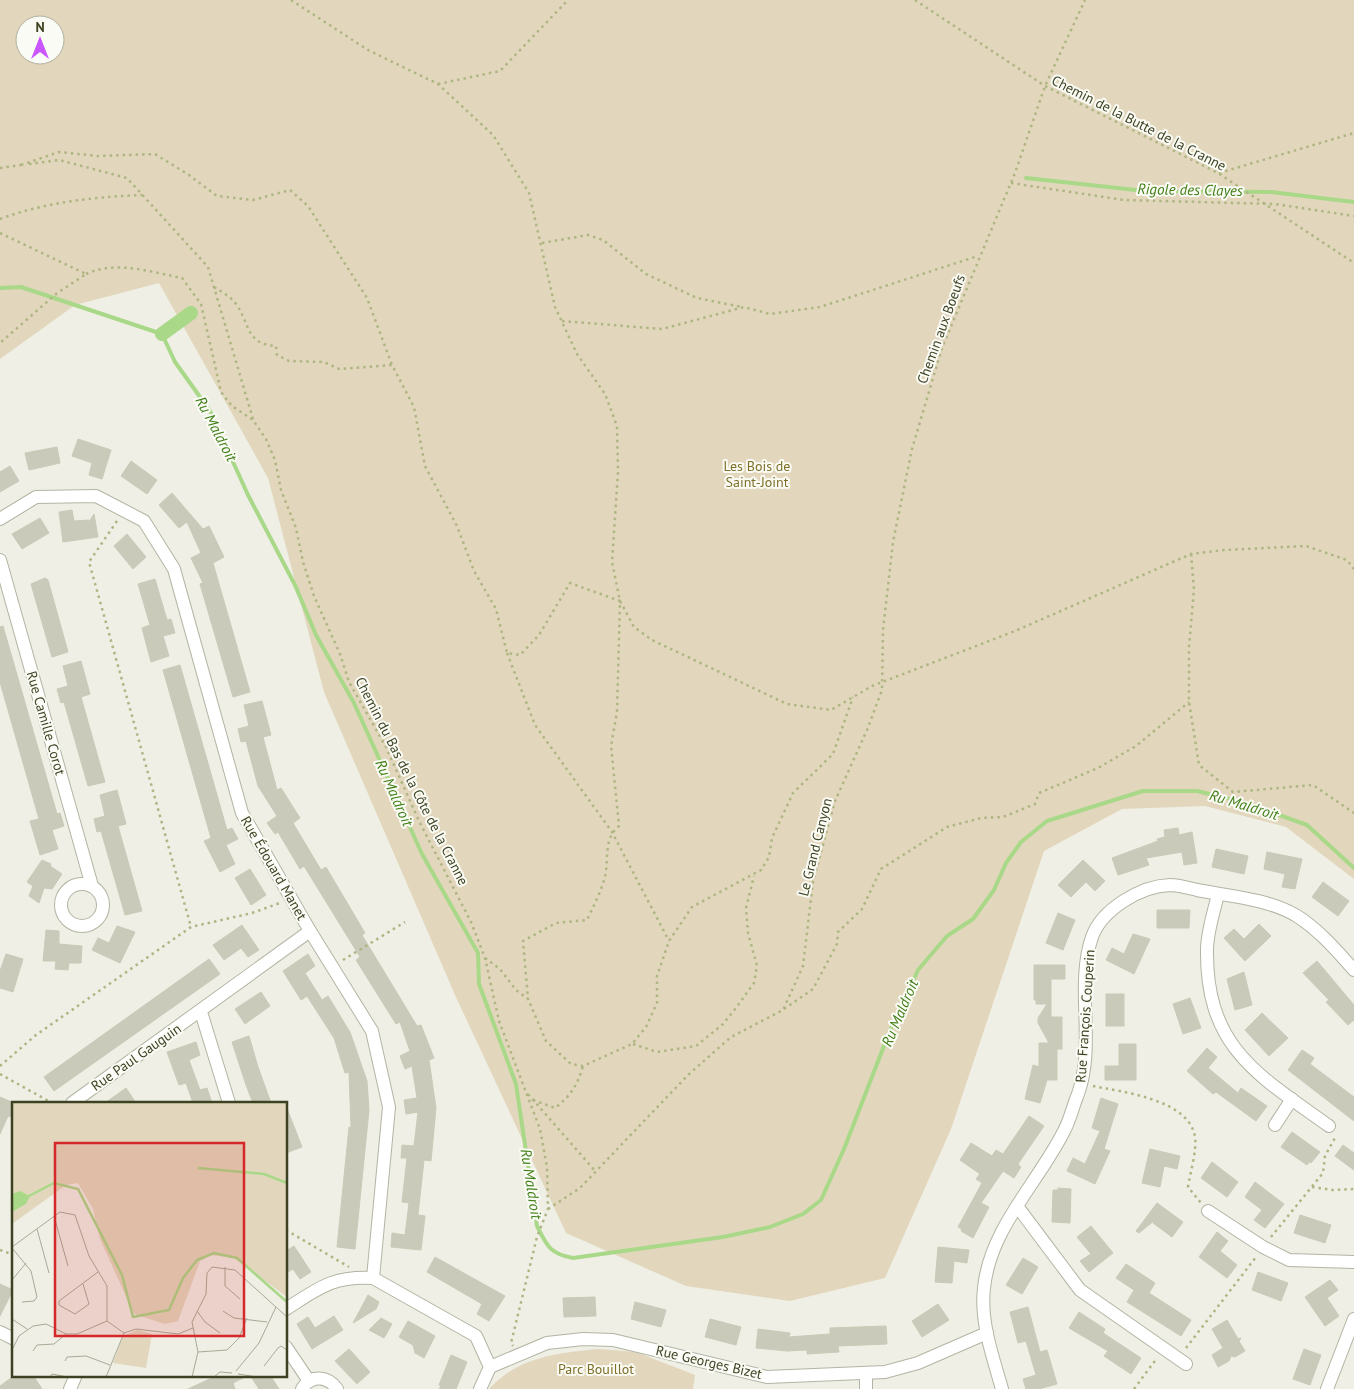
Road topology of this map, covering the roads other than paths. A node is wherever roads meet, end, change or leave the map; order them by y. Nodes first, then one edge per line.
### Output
1 (0, 519) edge
2 (0, 560) edge
3 (92, 886) dead end
4 (1218, 894) junction
5 (310, 931) junction
6 (1354, 970) edge
7 (200, 1012) junction
8 (1292, 1100) junction
9 (73, 1102) edge
10 (229, 1102) edge
11 (1275, 1125) dead end
12 (1329, 1126) dead end
13 (1017, 1206) junction
14 (1208, 1211) road end
15 (1354, 1262) edge
16 (373, 1278) junction
17 (288, 1308) edge
18 (1354, 1319) edge
19 (0, 1332) edge
20 (987, 1333) junction
21 (12, 1338) edge
22 (288, 1351) edge
23 (1186, 1364) dead end
24 (490, 1367) junction
25 (866, 1373) junction
26 (76, 1376) edge
27 (306, 1385) edge
28 (70, 1389) edge
29 (337, 1389) edge
30 (480, 1389) edge
31 (866, 1389) edge
32 (1002, 1389) edge
33 (1327, 1389) edge

1 - 5 street, Rue Édouard Manet
2 - 3 street, Rue Camille Corot
4 - 6 street, Rue François Couperin
4 - 8 street
4 - 13 street, Rue François Couperin
5 - 7 street, Rue Paul Gauguin
5 - 16 street, Rue Édouard Manet
7 - 9 street, Rue Paul Gauguin
7 - 10 street
8 - 11 street
8 - 12 street
13 - 20 street, Rue François Couperin
13 - 23 street
14 - 15 street
16 - 17 street
16 - 24 street
18 - 33 street
19 - 21 street
20 - 25 street, Rue Georges Bizet
20 - 32 street, Rue François Couperin
22 - 27 street
24 - 25 street, Rue Georges Bizet
24 - 30 street
25 - 31 street
26 - 28 street
27 - 29 street

